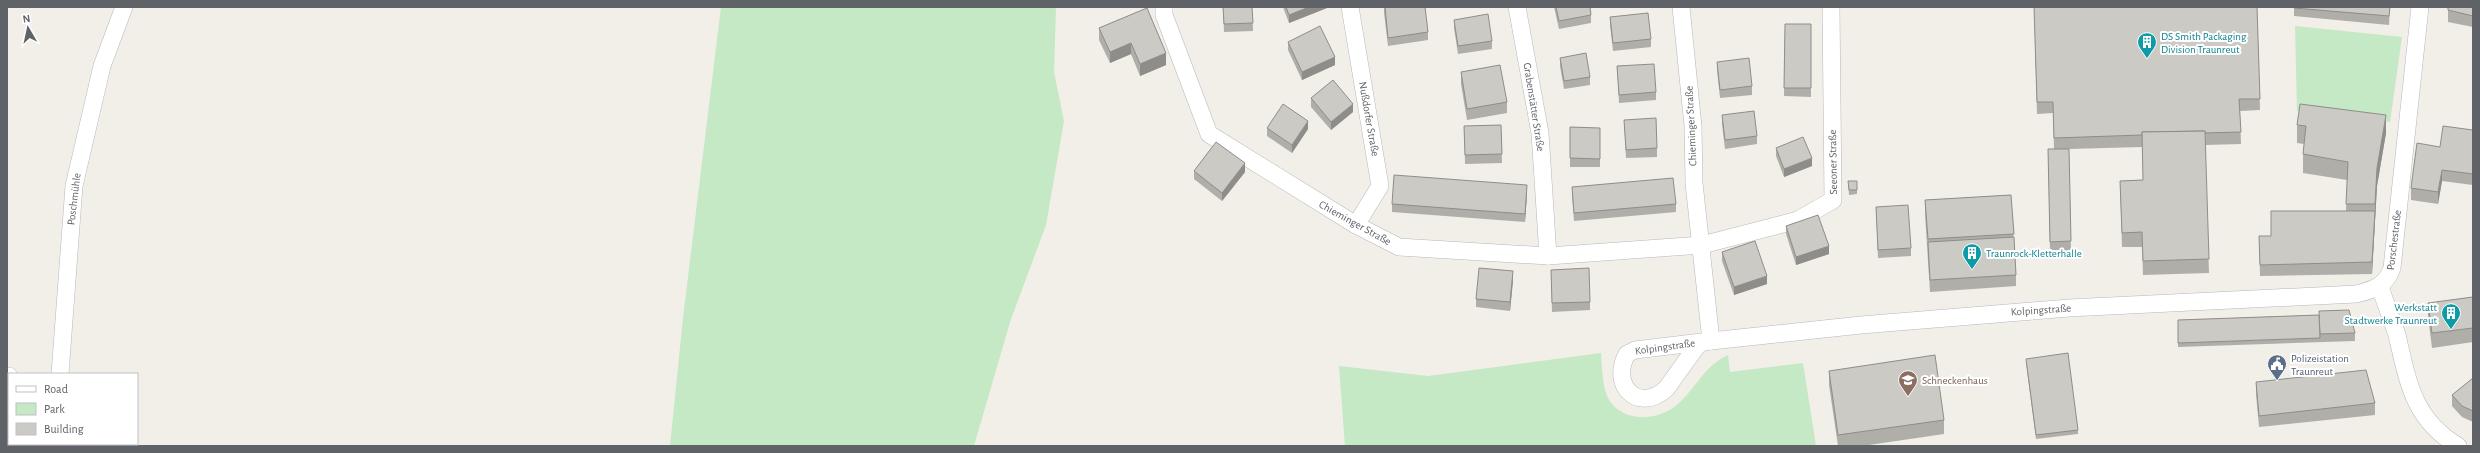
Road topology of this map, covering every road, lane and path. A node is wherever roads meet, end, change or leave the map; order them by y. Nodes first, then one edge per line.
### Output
1 (124, 7) edge
2 (1164, 7) edge
3 (1350, 7) edge
4 (1517, 7) edge
5 (1681, 7) edge
6 (1831, 7) edge
7 (2420, 7) edge
8 (1356, 225) junction
9 (1702, 245) junction
10 (1548, 256) junction
11 (2380, 286) junction
12 (1706, 341) junction
13 (60, 373) edge
14 (2458, 446) edge

1 - 13 street, Poschmühle
2 - 8 street, Chieminger Straße
3 - 8 street, Nußdorfer Straße
4 - 10 street, Grabenstätter Straße
5 - 9 street, Chieminger Straße
6 - 9 street, Seeoner Straße
7 - 11 street, Porschestraße
8 - 10 street, Chieminger Straße
9 - 10 street, Chieminger Straße
9 - 12 street, Chieminger Straße
11 - 12 street, Kolpingstraße
11 - 14 street
12 - 12 street, Kolpingstraße

